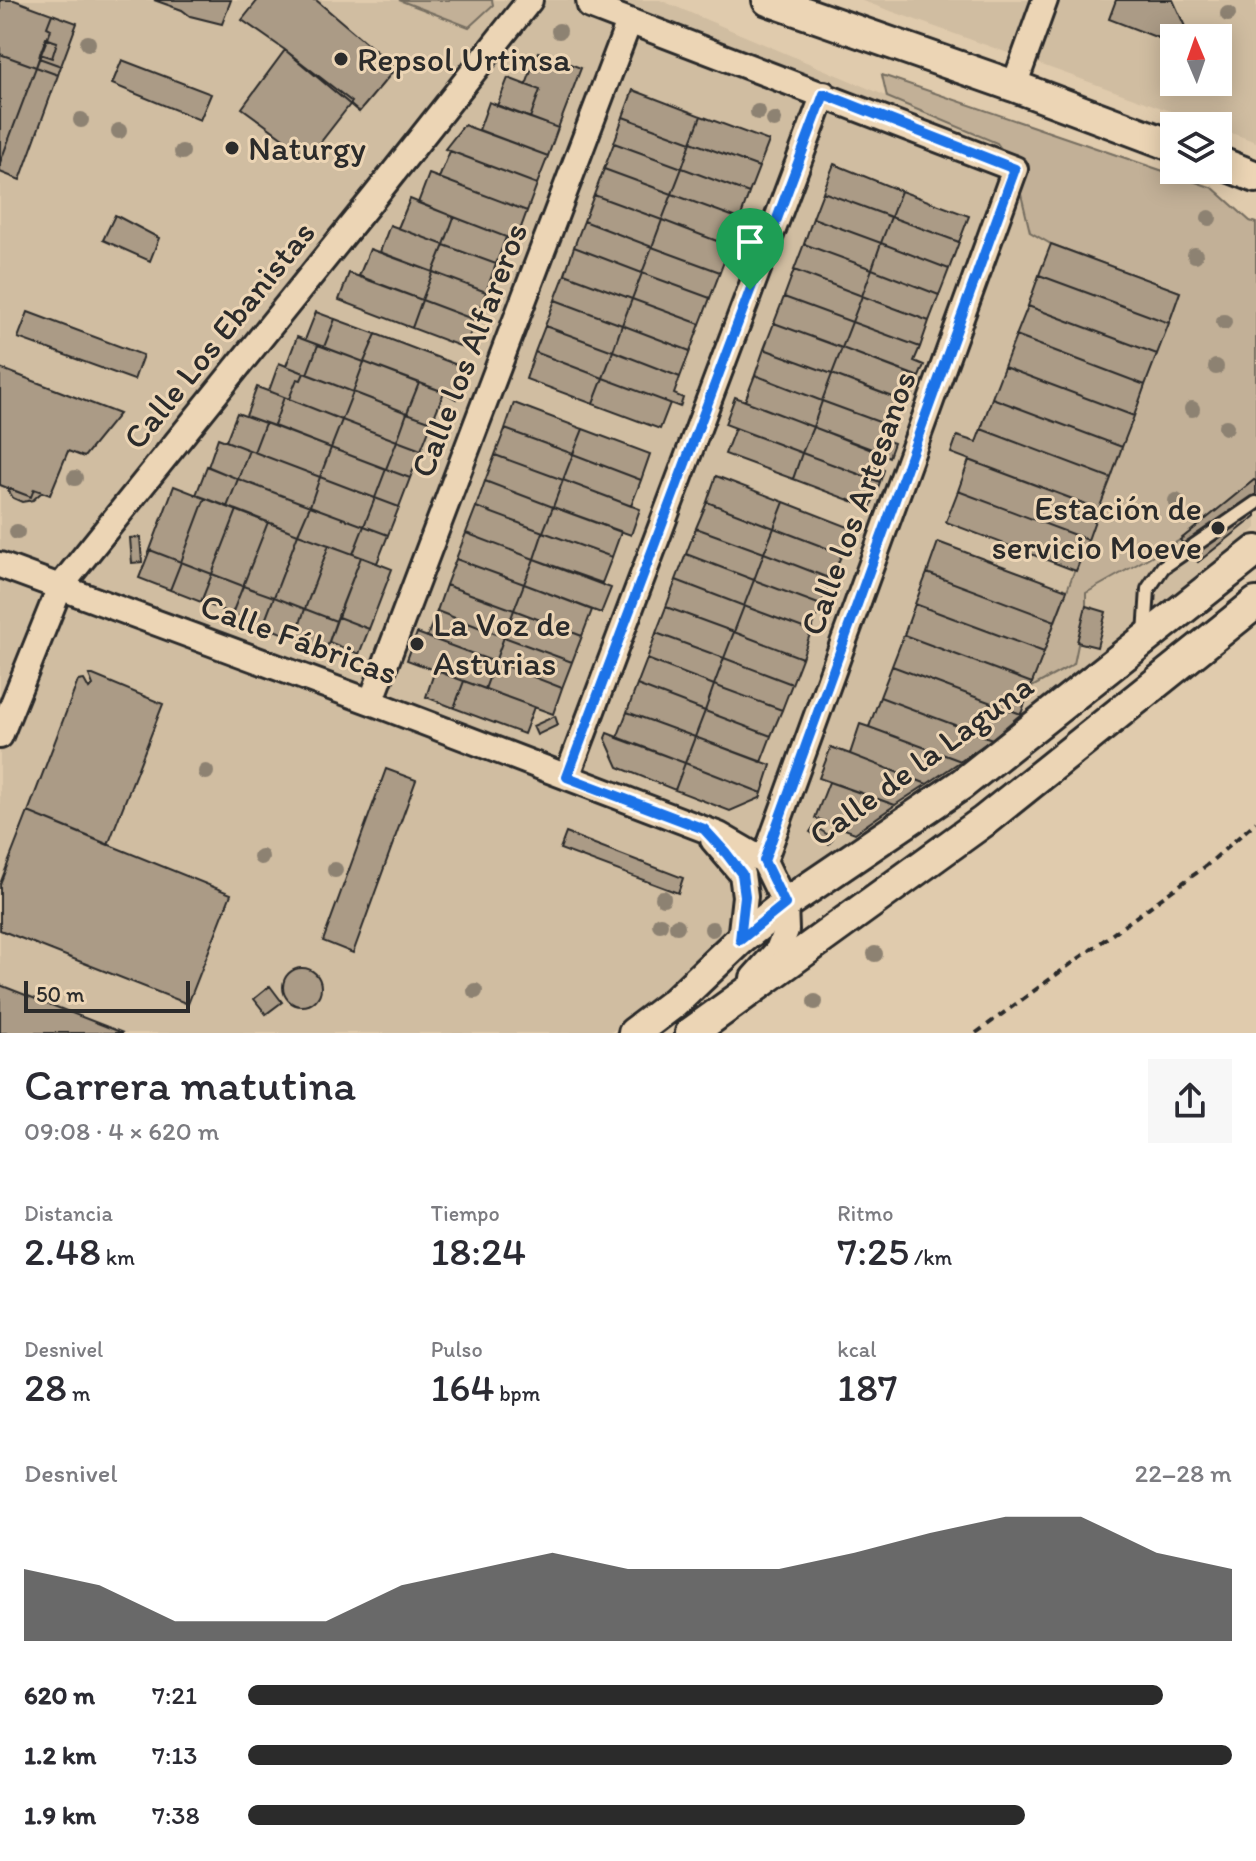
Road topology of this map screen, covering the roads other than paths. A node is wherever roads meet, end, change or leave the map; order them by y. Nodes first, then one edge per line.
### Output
1 (530, 0) edge
2 (589, 0) edge
3 (768, 0) edge
4 (1045, 0) edge
5 (629, 22) junction
6 (1014, 86) junction
7 (824, 94) junction
8 (1160, 141) edge
9 (1232, 168) edge
10 (1256, 177) edge
11 (1256, 503) edge
12 (1256, 551) edge
13 (0, 565) edge
14 (60, 587) junction
15 (1256, 603) edge
16 (1145, 639) junction
17 (371, 702) junction
18 (0, 736) edge
19 (567, 777) junction
20 (704, 829) junction
21 (764, 861) junction
22 (785, 904) junction
23 (740, 940) junction
24 (724, 1010) junction
25 (634, 1033) edge
26 (691, 1033) edge

1 - 14 street, Calle Los Ebanistas
2 - 5 street
3 - 6 street
4 - 6 street
5 - 7 street
5 - 17 street, Calle los Alfareros
6 - 8 street
7 - 19 street
7 - 21 street, Calle los Artesanos
9 - 10 street
11 - 16 lane
12 - 16 street, Calle de la Laguna
13 - 14 street, Calle Fábricas
14 - 17 street, Calle Fábricas
14 - 18 street, Calle Los Ebanistas
15 - 24 street
16 - 22 street, Calle de la Laguna
17 - 19 street, Calle Fábricas
19 - 20 street, Calle Fábricas
20 - 21 street, Calle Fábricas
20 - 23 street
21 - 22 street
22 - 23 street, Calle de la Laguna
22 - 24 street
23 - 25 street, Calle de la Laguna
24 - 26 street

